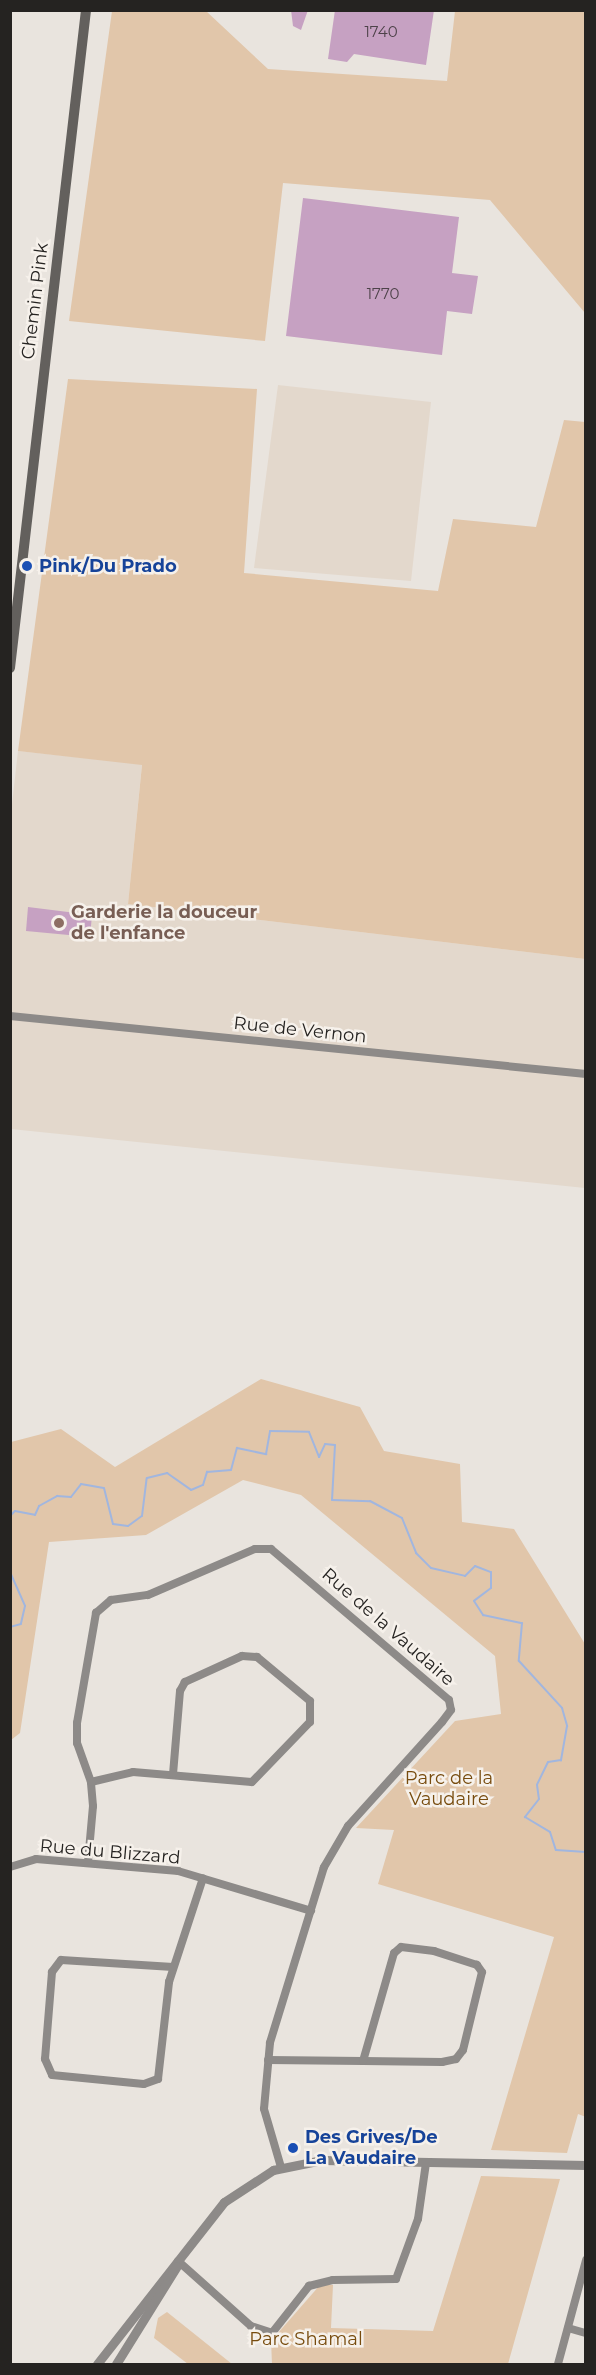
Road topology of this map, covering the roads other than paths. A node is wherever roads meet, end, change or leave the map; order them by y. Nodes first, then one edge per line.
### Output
1 (86, 10) edge
2 (13, 612) edge
3 (10, 668) edge
4 (10, 1016) edge
5 (585, 1074) edge
6 (173, 1774) junction
7 (91, 1782) junction
8 (88, 1862) junction
9 (10, 1867) edge
10 (202, 1878) junction
11 (311, 1911) junction
12 (173, 1967) junction
13 (268, 2060) junction
14 (363, 2061) junction
15 (426, 2163) junction
16 (585, 2164) edge
17 (281, 2167) junction
18 (585, 2260) edge
19 (178, 2261) junction
20 (568, 2328) junction
21 (585, 2333) edge
22 (97, 2364) edge
23 (116, 2364) edge
24 (558, 2364) edge

1 - 2 main road, Chemin Pink
2 - 3 main road, Chemin Pink
4 - 5 street, Rue de Vernon
6 - 6 street
6 - 7 street
7 - 8 street, Rue de la Vaudaire
7 - 11 street, Rue de la Vaudaire
8 - 9 street, Rue du Blizzard
8 - 10 street, Rue du Blizzard
10 - 11 street, Rue du Blizzard
10 - 12 street
11 - 13 street, Rue de la Vaudaire
12 - 12 street
13 - 14 street
13 - 17 street, Rue de la Vaudaire
14 - 14 street
15 - 16 street
15 - 17 street
15 - 19 street
17 - 19 street
18 - 20 street
19 - 22 street
19 - 23 street
20 - 21 street
20 - 24 street

